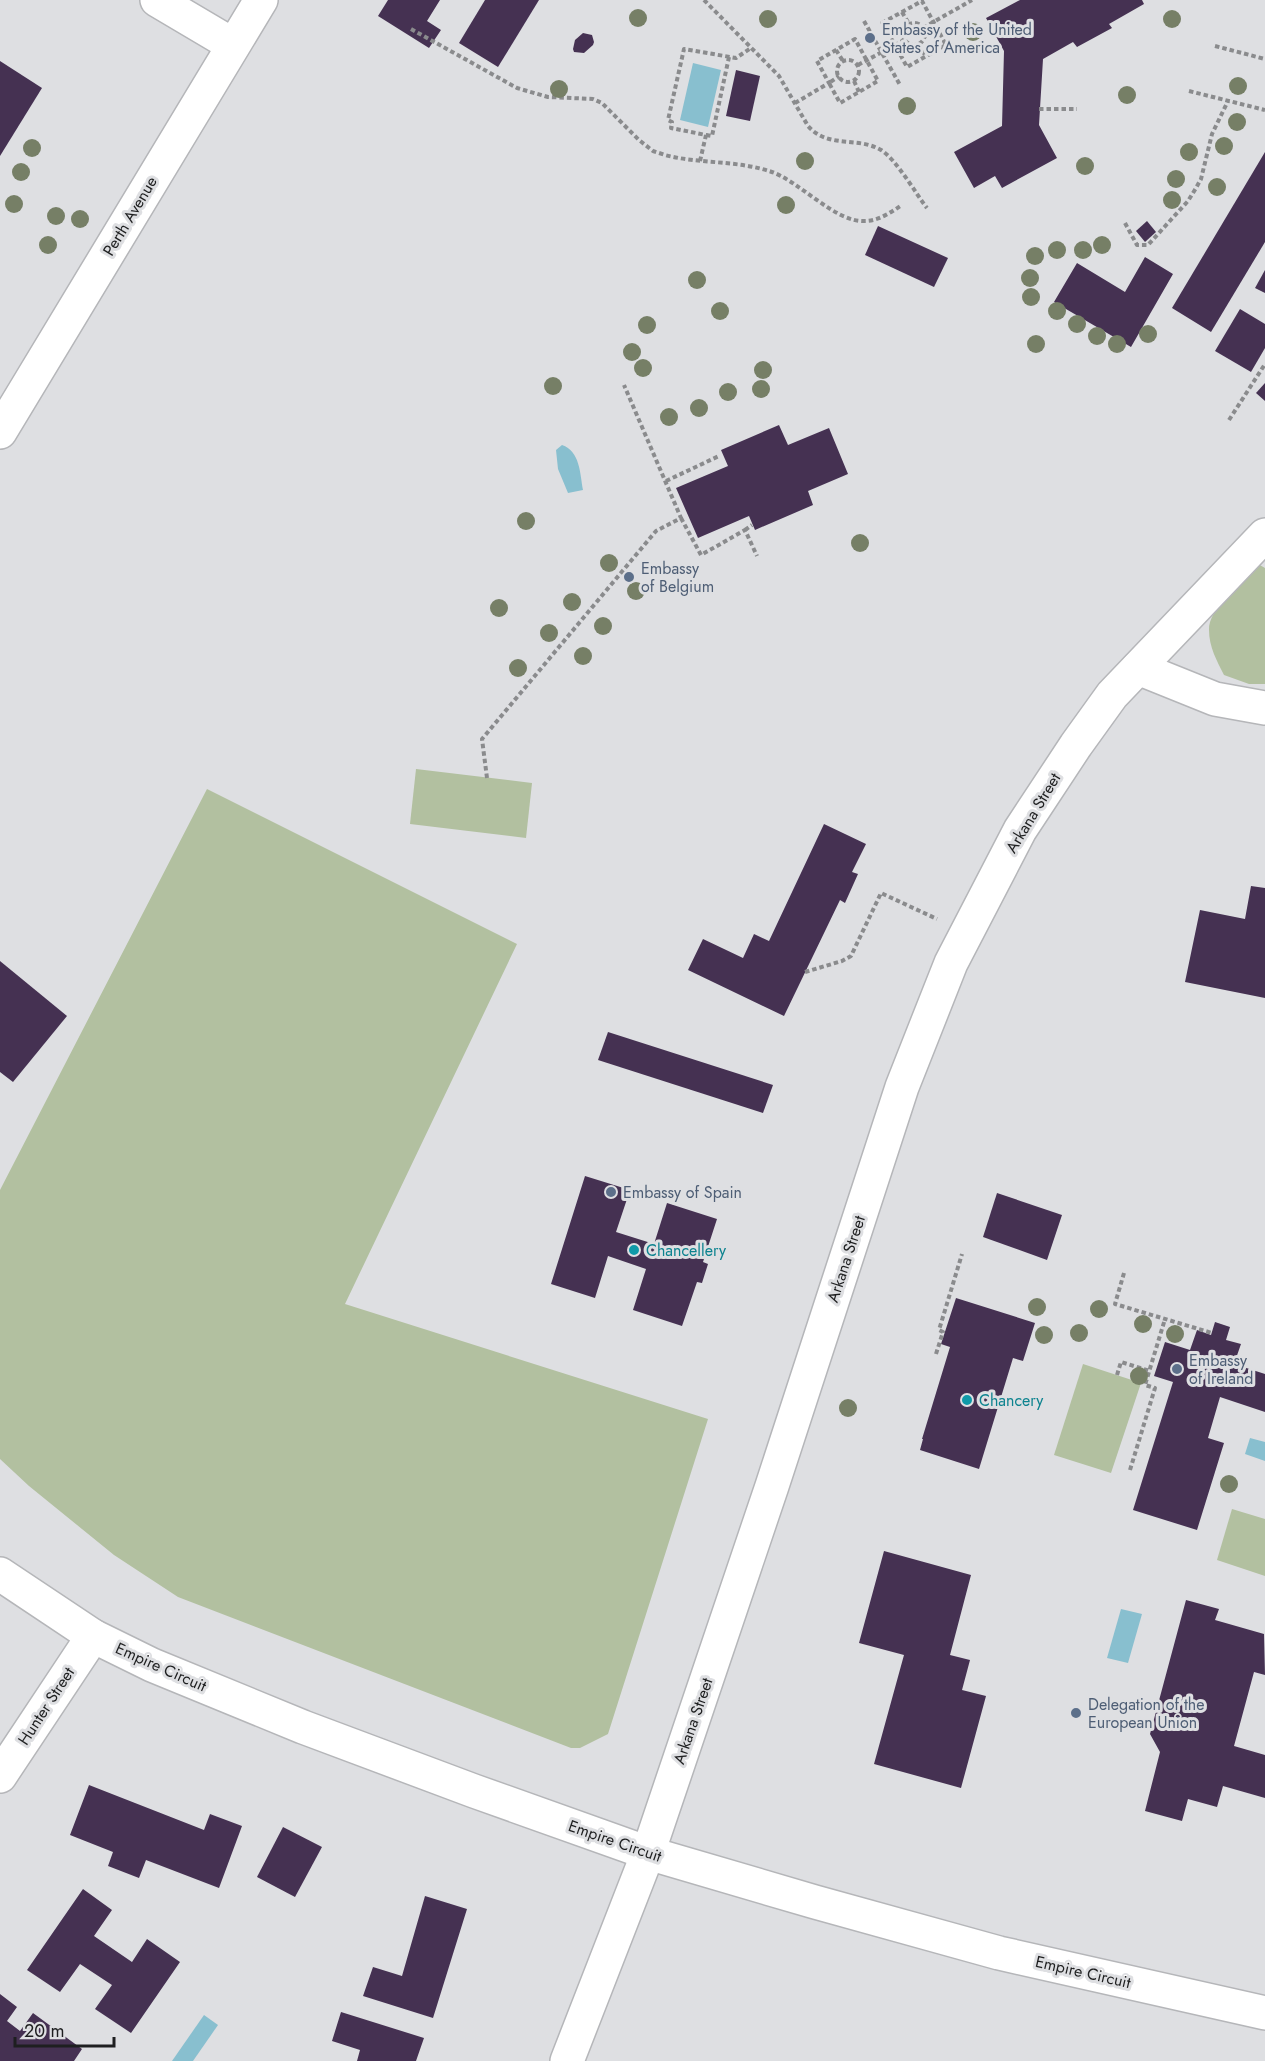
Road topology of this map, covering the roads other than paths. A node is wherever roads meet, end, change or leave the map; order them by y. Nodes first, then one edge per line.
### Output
1 (157, 0) edge
2 (261, 0) edge
3 (233, 45) junction
4 (0, 432) edge
5 (1265, 536) edge
6 (1138, 668) junction
7 (1265, 708) edge
8 (0, 1575) edge
9 (93, 1636) junction
10 (0, 1776) edge
11 (648, 1853) junction
12 (1265, 2013) edge
13 (567, 2061) edge

1 - 3 street
2 - 3 street, Perth Avenue
3 - 4 street, Perth Avenue
5 - 6 street, Arkana Street
6 - 7 street
6 - 11 street, Arkana Street
8 - 9 street, Empire Circuit
9 - 10 street, Hunter Street
9 - 11 street, Empire Circuit
11 - 12 street, Empire Circuit
11 - 13 street, Arkana Street

